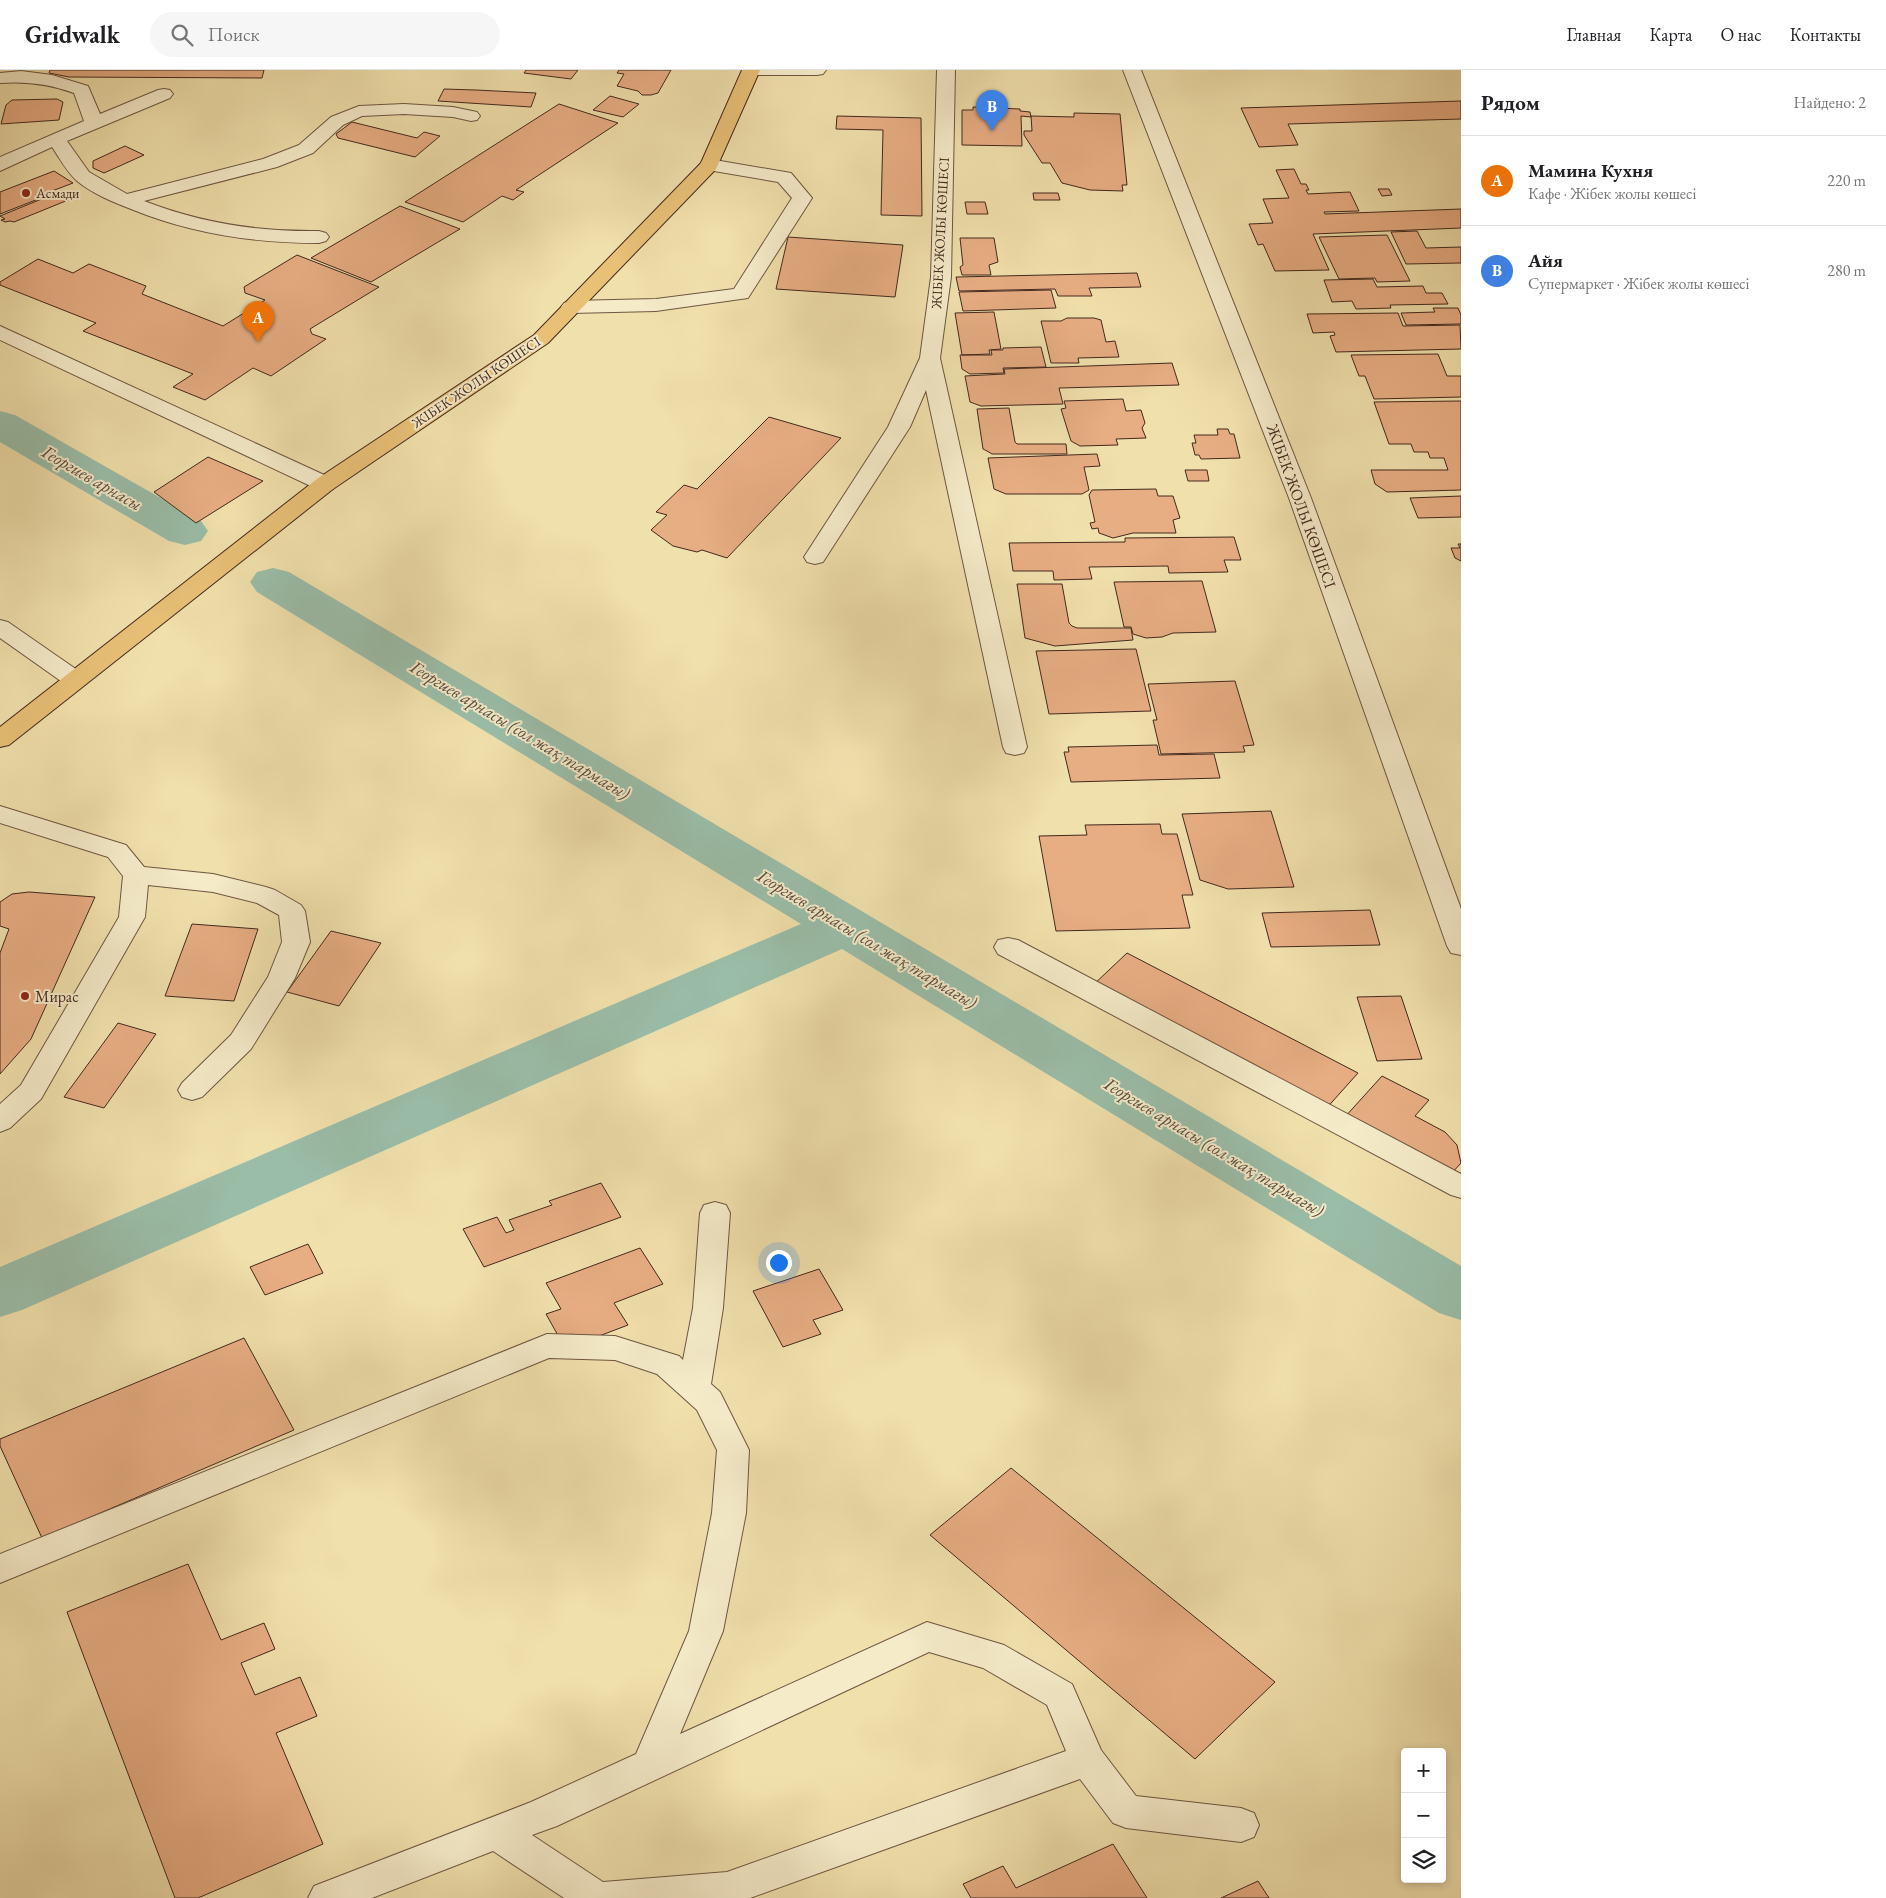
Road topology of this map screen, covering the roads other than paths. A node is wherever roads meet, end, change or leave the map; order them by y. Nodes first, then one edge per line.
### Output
1 (751, 70) edge
2 (817, 70) edge
3 (946, 70) edge
4 (1132, 70) edge
5 (0, 78) edge
6 (164, 94) dead end
7 (471, 116) dead end
8 (94, 124) junction
9 (56, 139) junction
10 (0, 165) edge
11 (709, 165) junction
12 (124, 200) junction
13 (319, 237) dead end
14 (571, 307) junction
15 (0, 332) edge
16 (930, 358) junction
17 (325, 484) junction
18 (815, 557) dead end
19 (0, 627) edge
20 (74, 679) junction
21 (0, 739) edge
22 (1015, 747) dead end
23 (0, 814) edge
24 (136, 875) junction
25 (1453, 909) edge
26 (1461, 946) edge
27 (1008, 948) dead end
28 (192, 1090) dead end
29 (0, 1121) edge
30 (1461, 1187) edge
31 (715, 1213) dead end
32 (694, 1388) junction
33 (0, 1569) edge
34 (1087, 1760) junction
35 (649, 1766) junction
36 (1241, 1825) dead end
37 (496, 1832) junction
38 (327, 1898) edge
39 (596, 1898) edge
40 (607, 1898) edge

1 - 2 street
1 - 11 highway, ЖІБЕК ЖОЛЫ КӨШЕСІ
3 - 16 street, ЖІБЕК ЖОЛЫ КӨШЕСІ
4 - 25 street, ЖІБЕК ЖОЛЫ КӨШЕСІ
5 - 8 street
6 - 8 street
7 - 12 street
8 - 9 street
9 - 10 street
9 - 12 street
11 - 14 highway, ЖІБЕК ЖОЛЫ КӨШЕСІ
11 - 14 street
12 - 13 street
14 - 17 highway, ЖІБЕК ЖОЛЫ КӨШЕСІ
15 - 17 street
16 - 18 street
16 - 22 street, ЖІБЕК ЖОЛЫ КӨШЕСІ
17 - 20 highway, ЖІБЕК ЖОЛЫ КӨШЕСІ
19 - 20 street
20 - 21 highway, ЖІБЕК ЖОЛЫ КӨШЕСІ
23 - 24 street
24 - 28 street
24 - 29 street
25 - 26 street, ЖІБЕК ЖОЛЫ КӨШЕСІ
27 - 30 street
31 - 32 street
32 - 33 street
32 - 35 street
34 - 35 street
34 - 36 street
34 - 40 street
35 - 37 street
37 - 38 street
37 - 39 street

